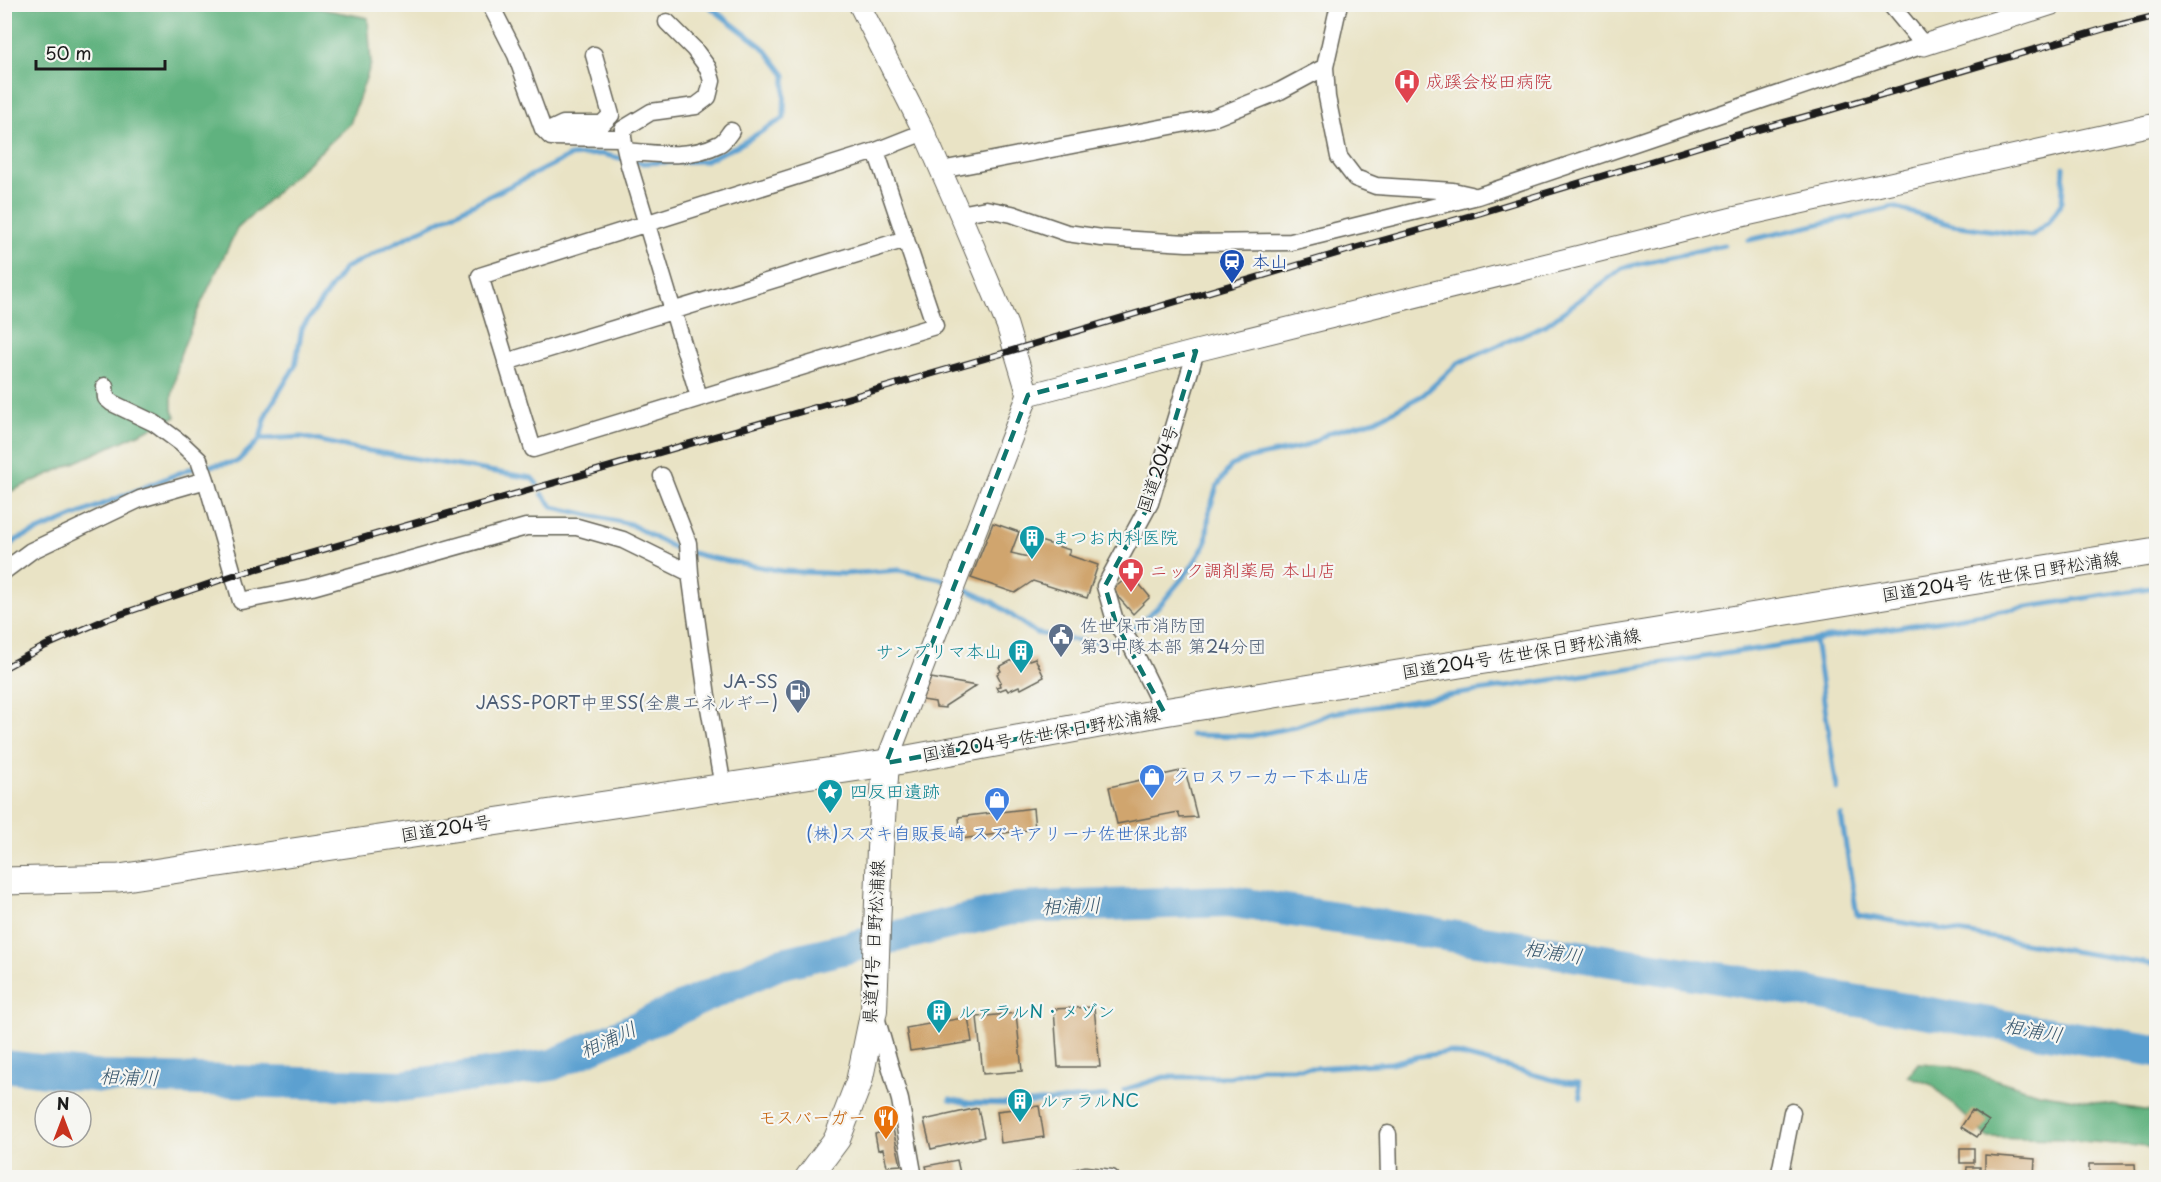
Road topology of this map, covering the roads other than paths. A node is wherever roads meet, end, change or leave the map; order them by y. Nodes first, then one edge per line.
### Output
1 (490, 4) edge
2 (859, 4) edge
3 (1339, 4) edge
4 (1890, 4) edge
5 (2052, 4) edge
6 (667, 22) dead end
7 (1924, 45) junction
8 (594, 55) dead end
9 (1326, 67) junction
10 (2157, 124) edge
11 (731, 131) dead end
12 (546, 132) junction
13 (924, 132) junction
14 (876, 151) junction
15 (626, 152) junction
16 (941, 170) junction
17 (1478, 196) junction
18 (960, 214) junction
19 (647, 225) junction
20 (906, 239) junction
21 (672, 310) junction
22 (1196, 351) junction
23 (506, 362) junction
24 (105, 386) dead end
25 (1028, 395) junction
26 (699, 397) junction
27 (662, 476) dead end
28 (206, 479) junction
29 (2157, 551) edge
30 (4, 571) edge
31 (690, 573) junction
32 (1164, 712) junction
33 (886, 763) junction
34 (723, 787) junction
35 (4, 881) edge
36 (874, 1010) junction
37 (1791, 1112) dead end
38 (1388, 1134) dead end
39 (808, 1178) edge
40 (914, 1178) edge
41 (1075, 1178) edge
42 (1111, 1178) edge
43 (1389, 1178) edge
44 (1779, 1178) edge

1 - 12 street
2 - 13 street
3 - 9 street
4 - 7 street
5 - 7 street
6 - 15 street
7 - 17 street
8 - 12 street
9 - 16 street
9 - 17 street
10 - 22 street
11 - 15 street
12 - 15 street
13 - 14 street
13 - 16 street
14 - 19 street
14 - 20 street
15 - 19 street
16 - 18 street
17 - 18 street
18 - 25 street
19 - 21 street
19 - 23 street
20 - 21 street
20 - 26 street
21 - 23 street
21 - 26 street
22 - 25 street
22 - 32 street, 国道204号
23 - 26 street
24 - 28 street
25 - 33 street
27 - 31 street
28 - 30 street
28 - 31 street
29 - 32 highway, 国道204号 佐世保日野松浦線
31 - 34 street
32 - 33 highway, 国道204号 佐世保日野松浦線
33 - 34 highway, 国道204号
33 - 36 main road, 県道11号 日野松浦線
34 - 35 highway, 国道204号
36 - 39 main road, 県道11号 日野松浦線
36 - 40 street
37 - 44 street
38 - 43 street
41 - 42 street

